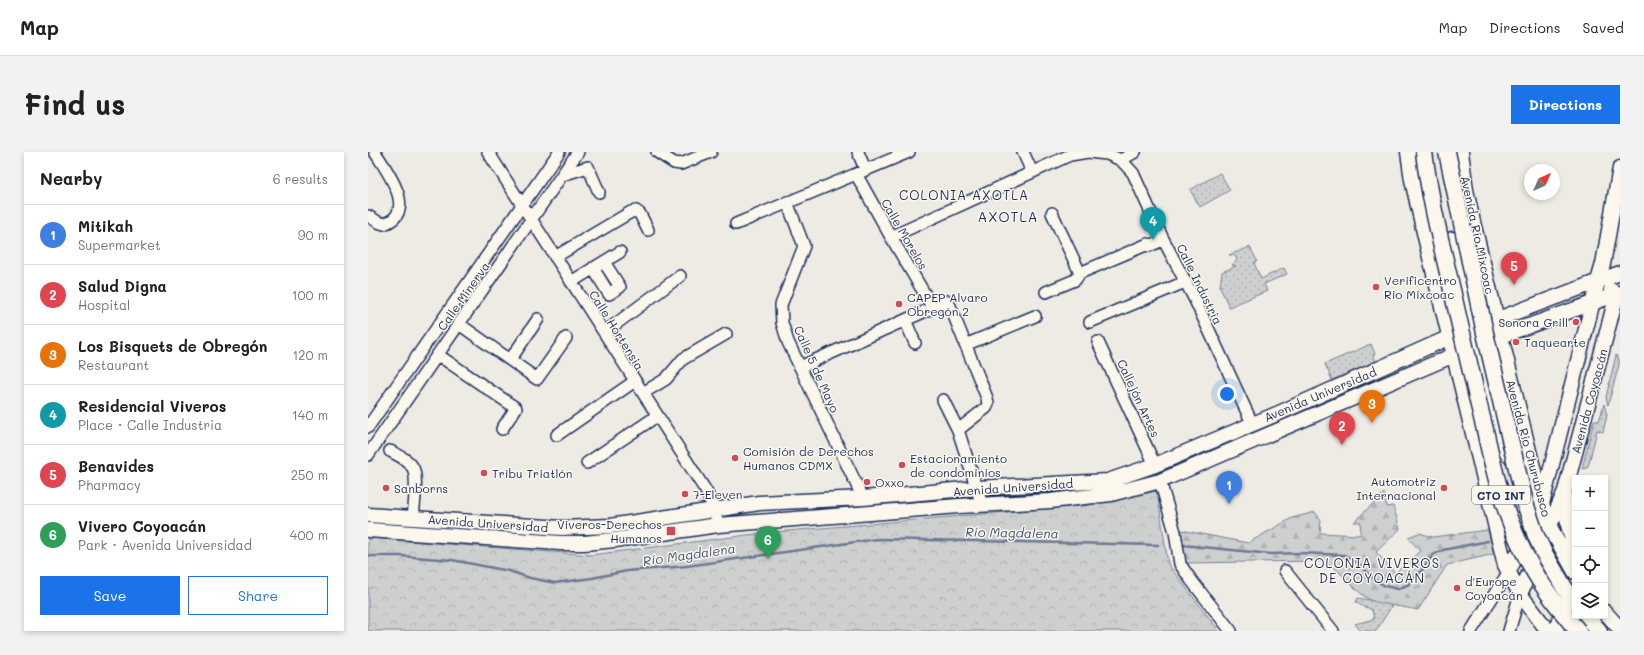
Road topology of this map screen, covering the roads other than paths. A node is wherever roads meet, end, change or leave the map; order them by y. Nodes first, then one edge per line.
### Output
1 (375, 152) edge
2 (488, 152) edge
3 (559, 152) edge
4 (578, 152) edge
5 (656, 152) edge
6 (711, 152) edge
7 (858, 152) edge
8 (909, 152) edge
9 (1023, 152) edge
10 (1135, 152) edge
11 (1408, 152) edge
12 (1424, 152) edge
13 (1447, 152) edge
14 (1461, 152) edge
15 (670, 156) edge
16 (1121, 160) junction
17 (1620, 168) edge
18 (861, 172) junction
19 (1032, 172) junction
20 (562, 175) junction
21 (599, 192) dead end
22 (787, 202) junction
23 (522, 206) junction
24 (1052, 213) dead end
25 (368, 216) edge
26 (531, 220) junction
27 (1473, 222) junction
28 (736, 224) dead end
29 (1423, 228) junction
30 (648, 230) dead end
31 (891, 237) junction
32 (1162, 237) junction
33 (1452, 239) junction
34 (620, 252) dead end
35 (555, 257) junction
36 (604, 262) junction
37 (593, 268) junction
38 (1080, 273) junction
39 (1620, 273) edge
40 (680, 276) dead end
41 (1598, 281) junction
42 (571, 282) junction
43 (1185, 282) junction
44 (1046, 292) dead end
45 (1619, 294) edge
46 (1593, 302) junction
47 (933, 308) junction
48 (1035, 316) dead end
49 (1497, 318) junction
50 (538, 319) dead end
51 (905, 320) junction
52 (1090, 322) dead end
53 (459, 324) junction
54 (604, 332) junction
55 (726, 334) dead end
56 (1475, 337) junction
57 (566, 338) dead end
58 (1098, 342) dead end
59 (915, 343) dead end
60 (965, 345) junction
61 (438, 355) junction
62 (1454, 355) junction
63 (510, 360) junction
64 (800, 367) junction
65 (635, 381) junction
66 (643, 394) junction
67 (943, 400) dead end
68 (657, 416) junction
69 (1252, 423) junction
70 (368, 427) edge
71 (502, 430) dead end
72 (958, 430) junction
73 (557, 435) dead end
74 (390, 451) dead end
75 (368, 455) edge
76 (587, 463) dead end
77 (1155, 464) junction
78 (1532, 466) junction
79 (1160, 481) junction
80 (978, 488) junction
81 (956, 490) junction
82 (1565, 491) junction
83 (863, 498) junction
84 (1542, 504) junction
85 (982, 505) junction
86 (959, 506) junction
87 (714, 509) junction
88 (368, 514) edge
89 (413, 518) junction
90 (718, 525) junction
91 (1550, 526) junction
92 (368, 530) edge
93 (1574, 547) edge
94 (1572, 566) edge
95 (1285, 571) dead end
96 (1508, 573) junction
97 (1520, 594) junction
98 (1572, 599) edge
99 (1572, 607) edge
100 (1608, 615) edge
101 (1589, 619) edge
102 (1620, 629) edge
103 (1231, 631) edge
104 (1333, 631) edge
105 (1471, 631) edge
106 (1509, 631) edge
107 (1548, 631) edge
108 (1556, 631) edge
109 (1578, 631) edge
110 (1599, 631) edge

1 - 25 street
2 - 23 street, Calle Hortensia
3 - 23 street, Calle Minerva
4 - 20 street, Calle Minerva
5 - 15 street
6 - 15 street
7 - 18 street, Calle Morelos
8 - 18 street
9 - 19 street
10 - 16 street
11 - 29 main road, CTO INT
12 - 56 highway, CTO INT, bridge
13 - 56 highway, CTO INT, bridge
14 - 27 main road, Avenida Río Mixcoac / CTO INT
16 - 19 street
16 - 32 street, Calle Industria
17 - 41 main road, Avenida Coyoacán
18 - 22 street
18 - 31 street, Calle Morelos
19 - 31 street
20 - 21 street
20 - 26 street, Calle Minerva
22 - 28 street
22 - 64 street, Calle 5 de Mayo
23 - 26 street, Calle Hortensia
23 - 70 street, Calle Minerva
24 - 38 street
26 - 35 street, Calle Hortensia
26 - 53 street, Calle Minerva
27 - 33 main road
27 - 49 main road, Avenida Río Mixcoac / CTO INT
29 - 33 main road
29 - 56 main road, CTO INT
30 - 35 street
31 - 47 street, Calle Morelos
32 - 38 street
32 - 43 street, Calle Industria
33 - 56 main road
34 - 36 street
35 - 42 street, Calle Hortensia
36 - 37 street
36 - 37 street
37 - 42 street
38 - 44 street
39 - 41 main road, Avenida Universidad
40 - 54 street
41 - 45 main road
41 - 46 main road, Avenida Coyoacán
41 - 49 main road, Avenida Universidad
42 - 54 street, Calle Hortensia
43 - 52 street
43 - 69 street, Calle Industria
45 - 46 main road, Avenida Universidad
45 - 82 main road, Avenida Coyoacán
46 - 56 main road, Avenida Universidad
46 - 84 main road, Avenida Coyoacán
47 - 51 street
47 - 60 street
48 - 60 street
49 - 56 main road, Avenida Universidad
49 - 56 main road, Avenida Río Churubusco / CTO INT
50 - 63 street
51 - 59 street
51 - 64 street
53 - 61 street, Calle Minerva
53 - 63 street
54 - 65 street, Calle Hortensia
55 - 66 street
56 - 62 main road, Avenida Universidad
56 - 62 main road, CTO INT
56 - 69 main road, Avenida Universidad
56 - 78 main road, Avenida Río Churubusco / CTO INT
56 - 78 main road
56 - 98 highway, CTO INT, bridge
56 - 109 highway, CTO INT, bridge
57 - 63 street
58 - 77 street, Callejón Artes
60 - 72 street
61 - 71 street
61 - 75 street, Calle Minerva
62 - 79 main road, Avenida Universidad
62 - 96 main road, CTO INT
64 - 83 street, Calle 5 de Mayo
65 - 66 street, Calle Hortensia
65 - 73 street
66 - 68 street, Calle Hortensia
67 - 72 street
68 - 76 street
68 - 87 street, Calle Hortensia
69 - 77 main road, Avenida Universidad
72 - 80 street
74 - 89 street
77 - 80 main road, Avenida Universidad
78 - 84 main road, Avenida Río Churubusco / CTO INT
79 - 85 main road, Avenida Universidad
79 - 103 street
80 - 81 main road, Avenida Universidad
80 - 85 street
81 - 83 main road, Avenida Universidad
81 - 86 main road
82 - 91 main road, Avenida Coyoacán
82 - 93 main road
83 - 87 main road, Avenida Universidad
84 - 91 main road, Avenida Río Churubusco / CTO INT
84 - 96 main road, Avenida Coyoacán
85 - 86 main road, Avenida Universidad
86 - 90 main road, Avenida Universidad
87 - 89 main road, Avenida Universidad
87 - 90 street, Calle Hortensia
88 - 89 main road, Avenida Universidad
90 - 92 main road, Avenida Universidad
91 - 94 main road, Avenida Río Churubusco / CTO INT
91 - 97 main road, Avenida Coyoacán
95 - 104 street
96 - 97 main road, CTO INT
96 - 105 street
97 - 106 street
97 - 107 main road, CTO INT
99 - 108 main road
100 - 102 main road
101 - 110 highway

